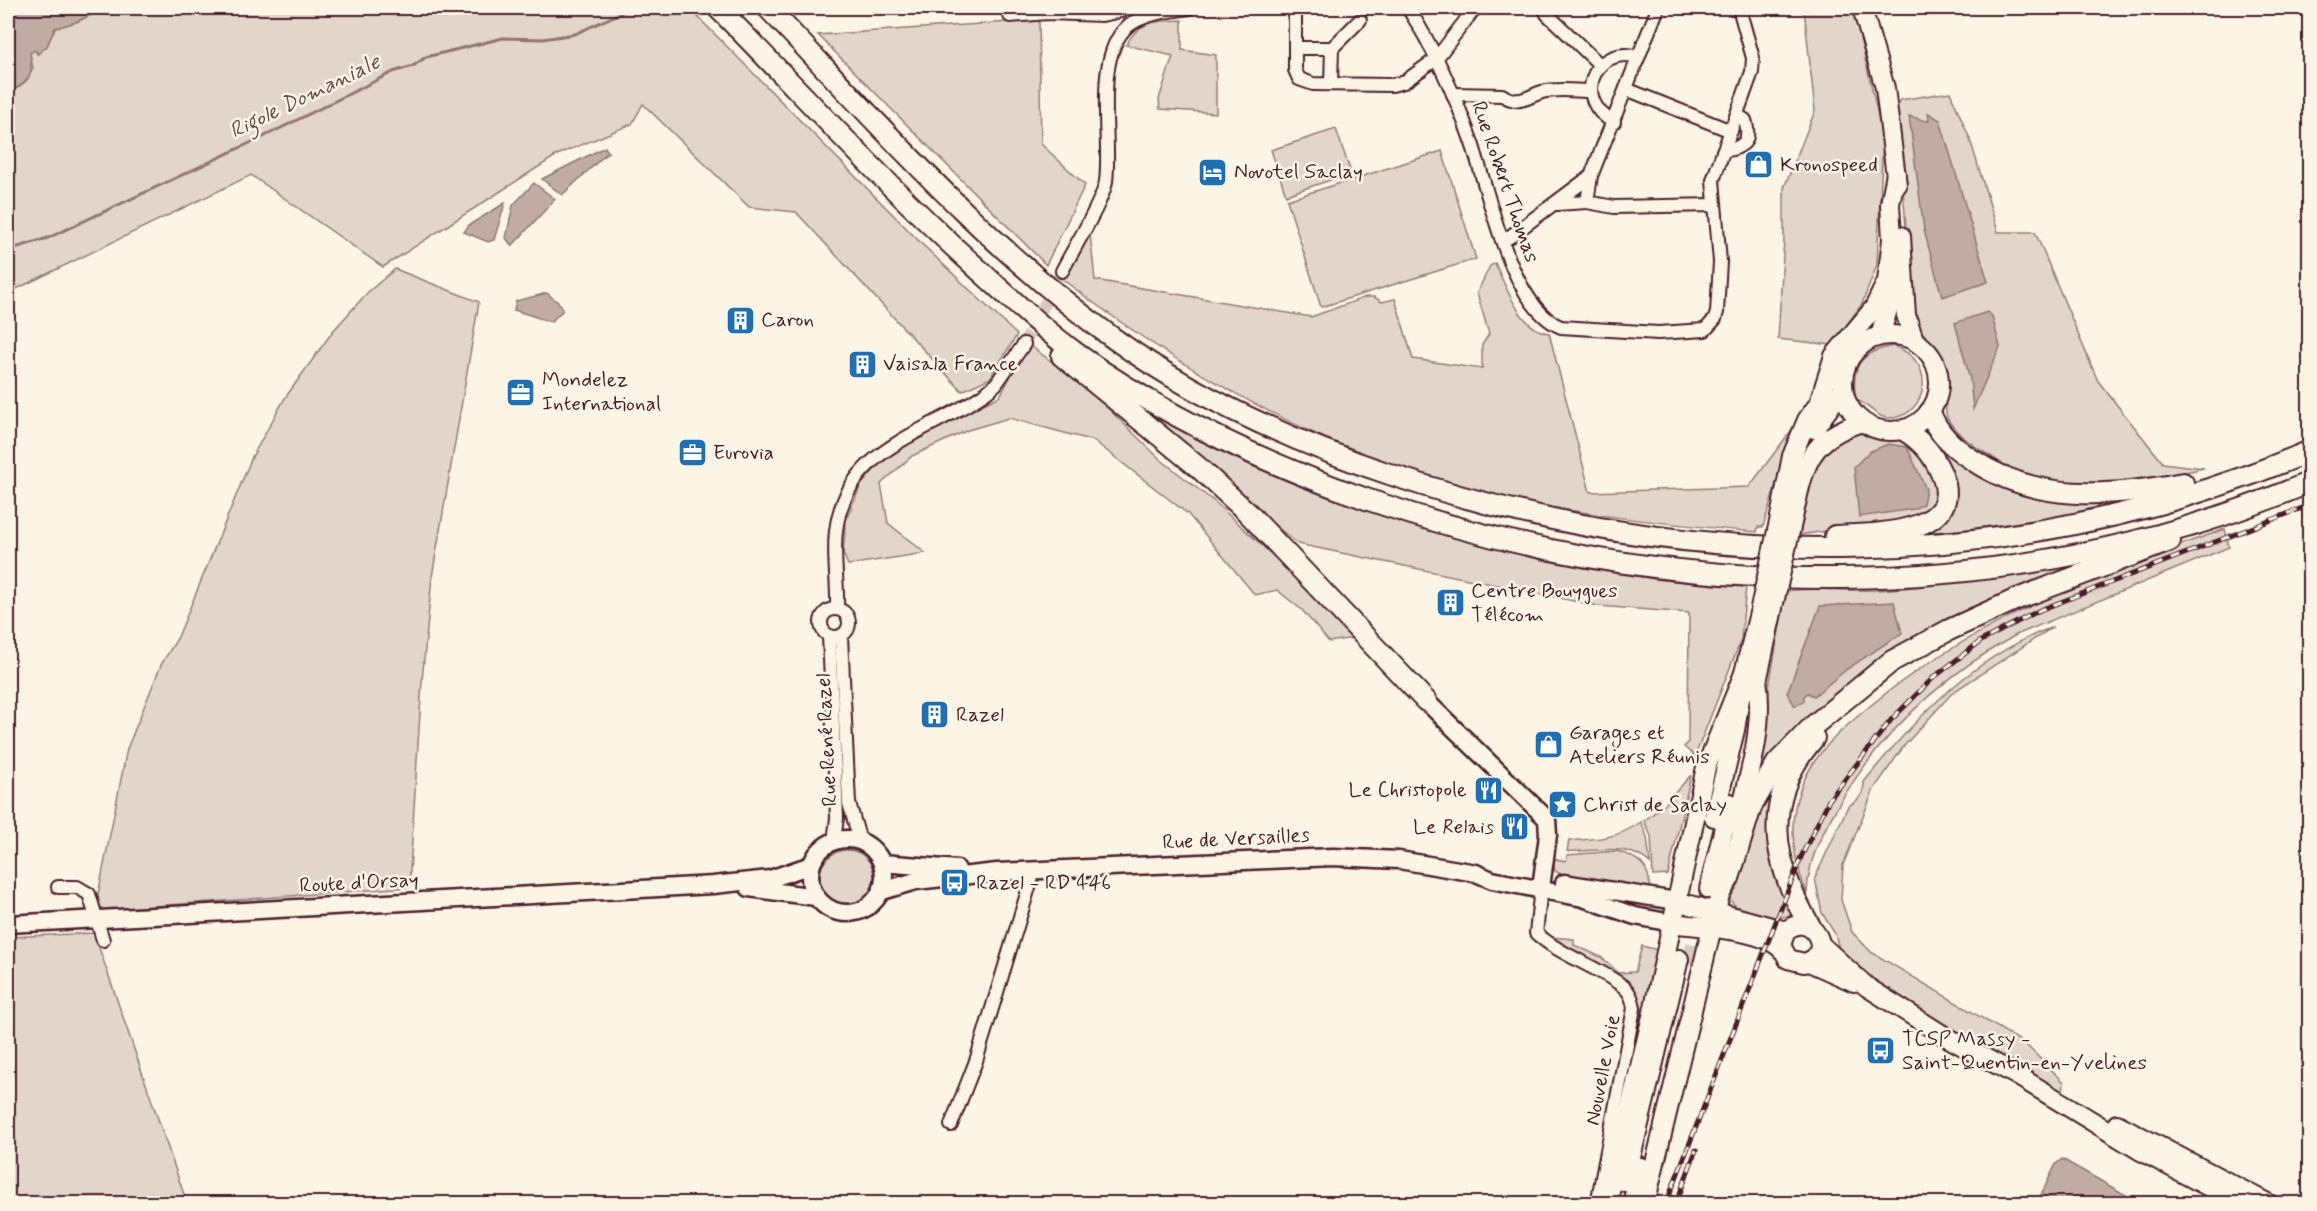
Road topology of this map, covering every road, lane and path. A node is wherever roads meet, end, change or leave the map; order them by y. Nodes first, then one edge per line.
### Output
1 (718, 8) edge
2 (768, 8) edge
3 (1189, 8) edge
4 (1295, 8) edge
5 (1408, 8) edge
6 (1475, 8) edge
7 (1544, 8) edge
8 (1658, 8) edge
9 (1739, 8) edge
10 (1862, 8) edge
11 (1120, 9) edge
12 (1010, 16) dead end
13 (1360, 20) dead end
14 (1129, 25) junction
15 (1295, 48) junction
16 (1332, 48) junction
17 (1638, 57) junction
18 (1436, 59) junction
19 (1600, 65) junction
20 (1331, 84) junction
21 (1626, 89) junction
22 (1590, 92) junction
23 (1453, 94) junction
24 (1737, 115) junction
25 (1614, 122) junction
26 (1731, 131) junction
27 (1723, 151) junction
28 (1896, 174) junction
29 (1592, 176) junction
30 (1587, 202) junction
31 (1557, 204) junction
32 (1714, 205) junction
33 (1900, 230) junction
34 (1502, 240) junction
35 (1062, 271) tunnel mouth
36 (1029, 315) junction
37 (1880, 336) junction
38 (1914, 340) junction
39 (1024, 344) tunnel mouth
40 (1843, 389) junction
41 (1930, 412) junction
42 (1862, 422) junction
43 (1904, 430) junction
44 (2309, 451) edge
45 (2310, 482) edge
46 (1786, 487) junction
47 (2222, 515) junction
48 (1786, 517) junction
49 (1755, 546) junction
50 (837, 609) junction
51 (835, 636) junction
52 (1907, 655) junction
53 (1751, 677) junction
54 (1428, 703) joint
55 (834, 841) junction
56 (860, 841) junction
57 (882, 863) junction
58 (812, 865) junction
59 (1034, 871) junction
60 (997, 873) junction
61 (1542, 883) junction
62 (713, 885) junction
63 (58, 887) dead end
64 (1709, 889) junction
65 (882, 891) junction
66 (816, 897) junction
67 (1676, 901) junction
68 (1716, 911) junction
69 (98, 920) junction
70 (1672, 923) junction
71 (8, 924) edge
72 (1810, 927) junction
73 (1712, 929) junction
74 (1786, 930) junction
75 (103, 939) dead end
76 (1821, 945) junction
77 (1782, 950) junction
78 (1809, 962) junction
79 (1867, 987) junction
80 (2018, 1077) junction
81 (951, 1125) dead end
82 (1597, 1203) edge
83 (1607, 1203) edge
84 (1620, 1203) edge
85 (1632, 1203) edge
86 (1645, 1203) edge
87 (2241, 1203) edge
88 (2269, 1203) edge

1 - 36 highway
2 - 49 highway
3 - 14 street
4 - 15 street
5 - 18 street, Rue Robert Thomas
6 - 18 street
7 - 19 street
8 - 17 street
9 - 24 street
10 - 28 main road
11 - 12 street
11 - 14 street
13 - 16 street
14 - 35 street
15 - 16 street
15 - 20 street
16 - 20 street
17 - 19 street
17 - 21 street
18 - 20 street
18 - 23 street, Rue Robert Thomas
19 - 22 street
21 - 25 street
21 - 26 street
22 - 23 street
22 - 25 street
23 - 34 street, Rue Robert Thomas
24 - 26 street
24 - 27 street
25 - 29 street
26 - 27 street
27 - 32 street
28 - 33 main road
28 - 46 main road
29 - 30 street
29 - 31 street
30 - 31 street
30 - 32 street
31 - 34 street
32 - 34 street, Rue Robert Thomas
33 - 37 main road
33 - 38 main road
36 - 47 highway
36 - 54 highway
37 - 38 main road
37 - 40 main road
38 - 41 main road
39 - 50 street, Rue René Razel
40 - 42 main road
40 - 46 main road
41 - 43 main road
41 - 44 highway
42 - 43 main road
42 - 48 main road
43 - 49 highway
44 - 49 highway
45 - 47 highway
46 - 48 main road
47 - 52 highway
48 - 53 main road, bridge
50 - 51 street, Rue René Razel
50 - 51 street, Rue René Razel
51 - 55 street, Rue René Razel
51 - 56 street, Rue René Razel
52 - 64 highway
52 - 72 highway
53 - 64 main road
53 - 67 main road
54 - 61 main road
55 - 56 main road
55 - 58 main road
56 - 57 main road
57 - 60 main road, Rue de Versailles
57 - 65 main road
58 - 62 main road, Route d'Orsay
58 - 66 main road
59 - 60 main road, Rue de Versailles
59 - 61 main road, Rue de Versailles
59 - 81 street
60 - 65 main road, Rue de Versailles
61 - 67 main road, Rue de Versailles
61 - 70 main road, Rue de Versailles
61 - 82 street, Nouvelle Voie
62 - 66 main road, Route d'Orsay
62 - 69 main road, Route d'Orsay
63 - 69 street
64 - 68 main road
65 - 66 main road
67 - 68 main road
67 - 70 main road
68 - 73 main road
68 - 74 main road
69 - 71 main road, Route d'Orsay
69 - 75 street
70 - 73 main road
70 - 83 main road
72 - 74 main road
72 - 76 main road
73 - 77 main road
73 - 86 main road
74 - 77 main road
76 - 78 main road
76 - 79 main road
77 - 78 main road
78 - 79 main road
79 - 80 main road
80 - 87 main road
80 - 88 main road
84 - 85 main road

